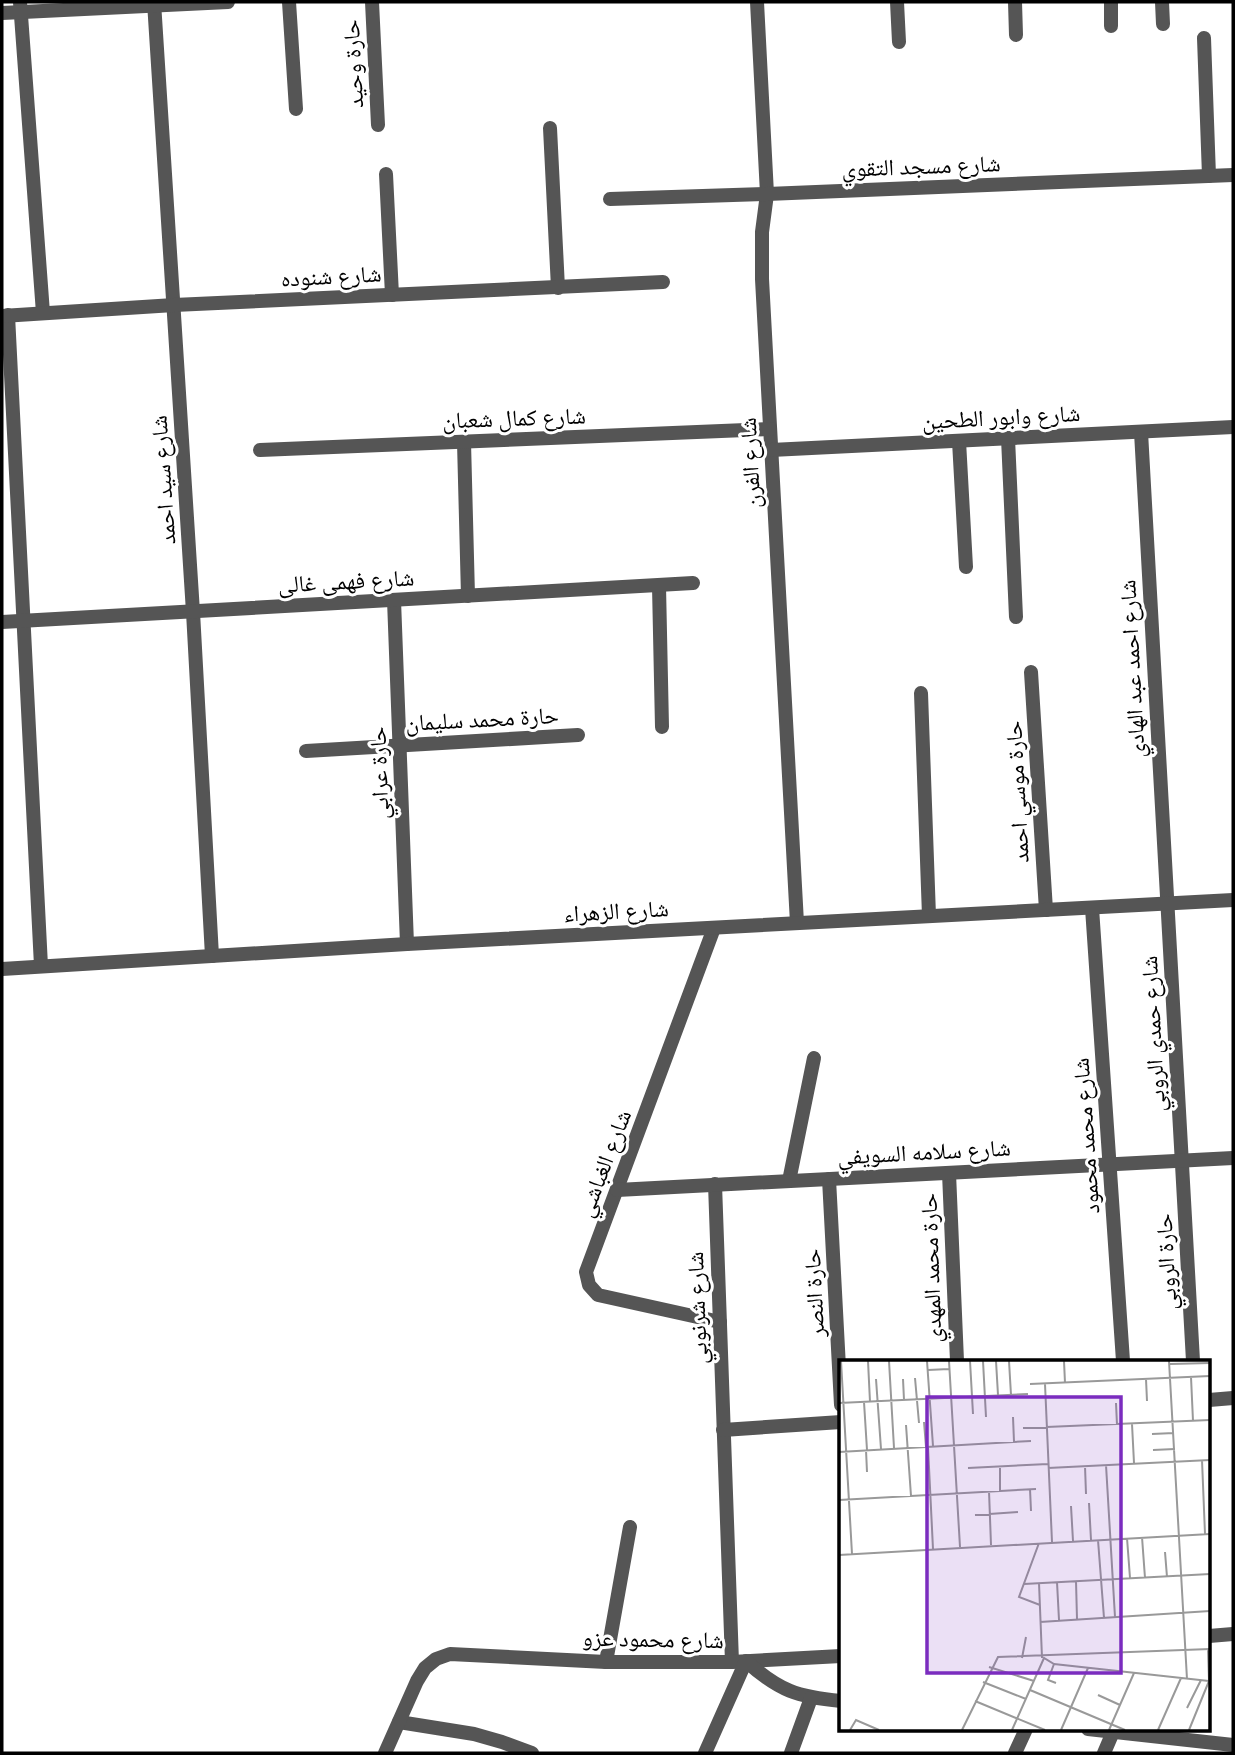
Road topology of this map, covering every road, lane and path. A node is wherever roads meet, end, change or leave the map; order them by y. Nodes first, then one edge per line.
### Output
1 (228, 2) edge
2 (289, 2) edge
3 (372, 2) edge
4 (757, 2) edge
5 (897, 2) edge
6 (1015, 2) edge
7 (1111, 2) edge
8 (1162, 2) edge
9 (154, 4) edge
10 (21, 7) edge
11 (2, 13) edge
12 (1163, 24) dead end
13 (1111, 26) dead end
14 (1016, 35) dead end
15 (1204, 38) dead end
16 (899, 42) dead end
17 (296, 109) dead end
18 (378, 125) dead end
19 (550, 128) dead end
20 (386, 173) dead end
21 (1233, 175) edge
22 (1209, 176) junction
23 (767, 194) junction
24 (610, 199) dead end
25 (663, 282) dead end
26 (558, 288) junction
27 (392, 296) junction
28 (174, 305) junction
29 (43, 313) junction
30 (5, 316) edge
31 (1233, 427) edge
32 (770, 429) junction
33 (1141, 432) junction
34 (1008, 438) junction
35 (959, 441) junction
36 (464, 442) junction
37 (260, 450) dead end
38 (771, 450) junction
39 (966, 567) dead end
40 (693, 583) dead end
41 (659, 586) junction
42 (468, 596) junction
43 (394, 600) junction
44 (193, 612) junction
45 (1016, 617) dead end
46 (23, 621) junction
47 (2, 622) edge
48 (1031, 672) dead end
49 (921, 693) dead end
50 (662, 727) dead end
51 (578, 735) dead end
52 (399, 745) junction
53 (306, 751) dead end
54 (1233, 900) edge
55 (1168, 904) junction
56 (1092, 908) junction
57 (1046, 910) junction
58 (929, 916) junction
59 (797, 923) junction
60 (714, 928) junction
61 (407, 944) junction
62 (212, 956) junction
63 (41, 966) junction
64 (2, 969) edge
65 (814, 1058) dead end
66 (1233, 1158) edge
67 (1182, 1161) junction
68 (1110, 1165) junction
69 (949, 1173) junction
70 (829, 1179) junction
71 (789, 1181) junction
72 (715, 1184) junction
73 (617, 1190) junction
74 (720, 1322) junction
75 (957, 1360) edge
76 (1124, 1360) edge
77 (1193, 1360) edge
78 (839, 1367) edge
79 (1233, 1398) edge
80 (1210, 1400) edge
81 (839, 1422) edge
82 (723, 1430) junction
83 (630, 1527) dead end
84 (1233, 1634) edge
85 (1210, 1636) edge
86 (839, 1656) edge
87 (606, 1662) junction
88 (739, 1662) junction
89 (811, 1698) junction
90 (839, 1701) edge
91 (399, 1722) junction
92 (1026, 1730) edge
93 (1096, 1730) edge
94 (1113, 1732) junction
95 (1233, 1745) edge
96 (385, 1753) edge
97 (532, 1753) edge
98 (705, 1753) edge
99 (791, 1753) edge
100 (1015, 1753) edge
101 (1104, 1753) edge

1 - 9 street
2 - 17 street
3 - 18 street, حارة وحيد
4 - 23 street, شارع الفرن
5 - 16 street
6 - 14 street
7 - 13 street
8 - 12 street
9 - 10 street
9 - 28 street, شارع سيد احمد
10 - 11 street
10 - 29 street
15 - 22 street
19 - 26 street
20 - 27 street
21 - 22 street, شارع مسجد التقوي
22 - 23 street, شارع مسجد التقوي
23 - 24 street, شارع مسجد التقوي
23 - 32 street, شارع الفرن
25 - 26 street, شارع شنوده
26 - 27 street, شارع شنوده
27 - 28 street, شارع شنوده
28 - 29 street, شارع شنوده
28 - 44 street, شارع سيد احمد
29 - 30 street, شارع شنوده
30 - 46 street
31 - 33 street, شارع وابور الطحين
32 - 36 street, شارع كمال شعبان
32 - 38 street, شارع الفرن
33 - 34 street, شارع وابور الطحين
33 - 55 street, شارع احمد عبد الهادي
34 - 35 street, شارع وابور الطحين
34 - 45 street
35 - 38 street, شارع وابور الطحين
35 - 39 street
36 - 37 street, شارع كمال شعبان
36 - 42 street
38 - 59 street, شارع الفرن
40 - 41 street, شارع فهمى غالى
41 - 42 street, شارع فهمى غالى
41 - 50 street
42 - 43 street, شارع فهمى غالى
43 - 44 street, شارع فهمى غالى
43 - 52 street, حارة عرابي
44 - 46 street, شارع فهمى غالى
44 - 62 street, شارع سيد احمد
46 - 47 street, شارع فهمى غالى
46 - 63 street
48 - 57 street, حارة موسي احمد
49 - 58 street
51 - 52 street, حارة محمد سليمان
52 - 53 street, حارة محمد سليمان
52 - 61 street, حارة عرابي
54 - 55 street, شارع الزهراء
55 - 56 street, شارع الزهراء
55 - 67 street, شارع حمدي الروبي
56 - 57 street, شارع الزهراء
56 - 68 street, شارع محمد محمود
57 - 58 street, شارع الزهراء
58 - 59 street, شارع الزهراء
59 - 60 street, شارع الزهراء
60 - 61 street, شارع الزهراء
60 - 73 street, شارع الغباشي
61 - 62 street, شارع الزهراء
62 - 63 street, شارع الزهراء
63 - 64 street, شارع الزهراء
65 - 71 street
66 - 67 street, شارع سلامه السويفي
67 - 68 street, شارع سلامه السويفي
67 - 77 street, حارة الروبي
68 - 69 street, شارع سلامه السويفي
68 - 76 street, شارع محمد محمود
69 - 70 street, شارع سلامه السويفي
69 - 75 street, حارة محمد المهدي
70 - 71 street, شارع سلامه السويفي
70 - 78 street, حارة النصر
71 - 72 street, شارع سلامه السويفي
72 - 73 street, شارع سلامه السويفي
72 - 74 street, شارع شرنوبي
73 - 74 street, شارع الغباشي
74 - 82 street, شارع شرنوبي
79 - 80 street
81 - 82 street
82 - 88 street, شارع شرنوبي
83 - 87 street
84 - 85 street
86 - 88 street, شارع محمود عزو
87 - 88 street, شارع محمود عزو
87 - 91 street, شارع محمود عزو
88 - 89 street
88 - 98 street
89 - 90 street
89 - 99 street
91 - 96 street, شارع محمود عزو
91 - 97 street
92 - 100 street
93 - 94 street
94 - 95 street
94 - 101 street

